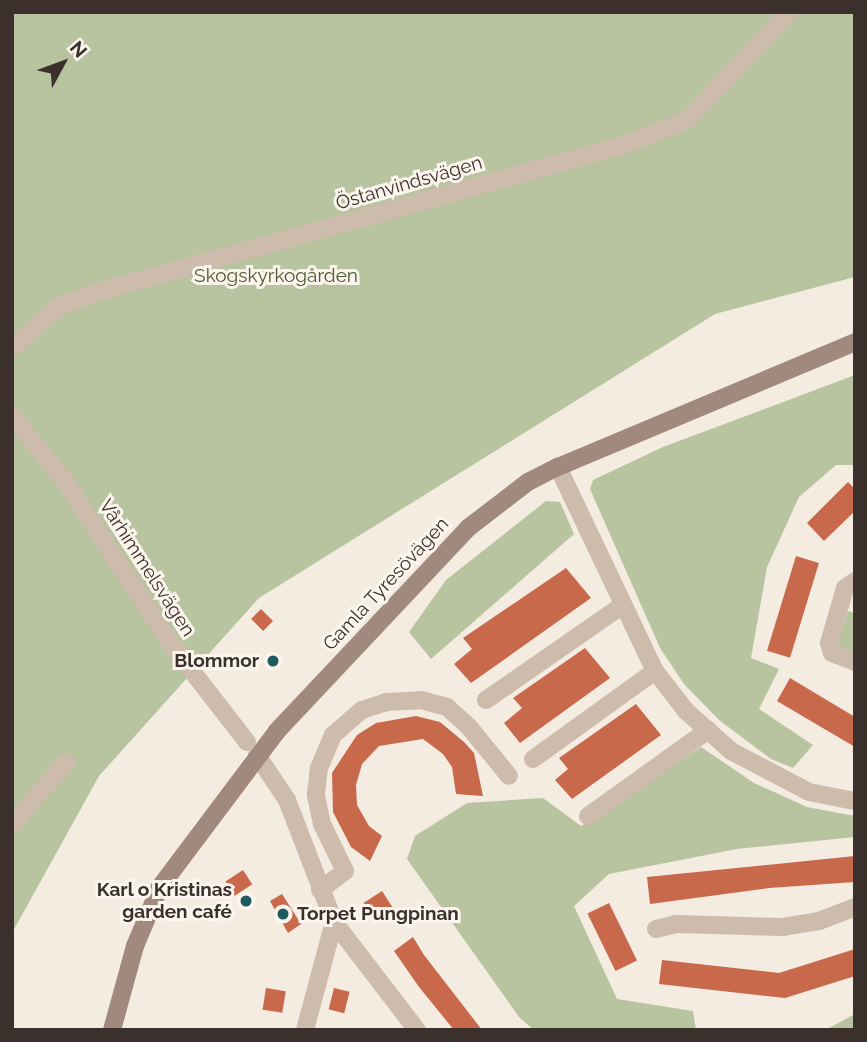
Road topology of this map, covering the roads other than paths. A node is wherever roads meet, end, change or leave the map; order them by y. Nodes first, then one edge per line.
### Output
1 (789, 12) edge
2 (855, 342) edge
3 (12, 348) edge
4 (12, 416) edge
5 (558, 467) junction
6 (855, 581) edge
7 (621, 606) junction
8 (855, 662) edge
9 (655, 671) junction
10 (486, 700) dead end
11 (708, 730) junction
12 (252, 748) junction
13 (533, 760) dead end
14 (66, 762) dead end
15 (509, 776) dead end
16 (855, 801) edge
17 (588, 816) dead end
18 (12, 825) edge
19 (320, 890) junction
20 (855, 907) edge
21 (334, 922) junction
22 (656, 929) dead end
23 (112, 1030) edge
24 (305, 1030) edge
25 (417, 1030) edge

1 - 3 street, Östanvindsvägen
2 - 5 street, Gamla Tyresövägen
4 - 12 street, Vårhimmelsvägen
5 - 7 street
5 - 12 street, Gamla Tyresövägen
6 - 8 street
7 - 9 street
7 - 10 street
9 - 11 street
9 - 13 street
11 - 16 street
11 - 17 street
12 - 19 street, Vårhimmelsvägen
12 - 23 street, Gamla Tyresövägen
14 - 18 street
15 - 19 street
19 - 21 street, Vårhimmelsvägen
20 - 22 street
21 - 24 street
21 - 25 street, Vårhimmelsvägen

